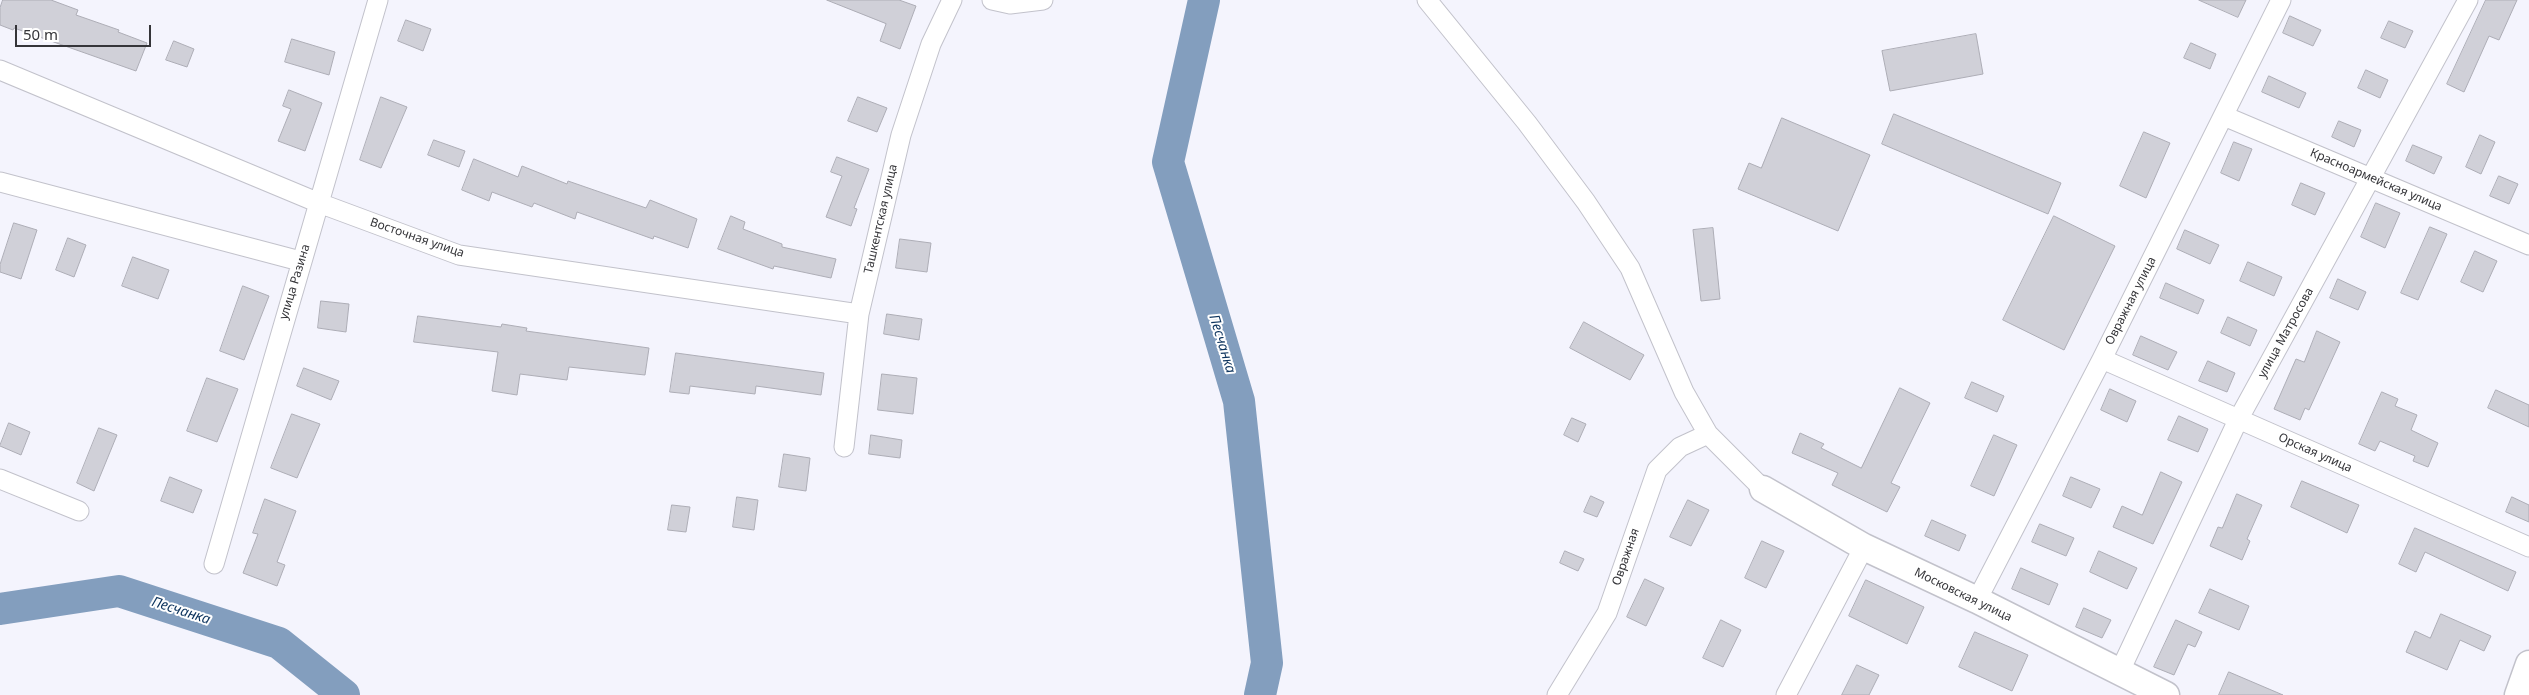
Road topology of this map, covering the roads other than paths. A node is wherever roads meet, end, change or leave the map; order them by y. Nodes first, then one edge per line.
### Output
1 (378, 0) edge
2 (952, 0) edge
3 (992, 0) edge
4 (1043, 0) edge
5 (1427, 0) edge
6 (2281, 0) edge
7 (2468, 0) edge
8 (0, 70) edge
9 (2224, 116) junction
10 (2372, 178) junction
11 (0, 182) edge
12 (319, 203) junction
13 (2529, 245) edge
14 (300, 261) junction
15 (859, 314) junction
16 (2102, 359) junction
17 (2238, 420) junction
18 (1708, 434) junction
19 (844, 447) dead end
20 (0, 479) edge
21 (1764, 489) joint
22 (79, 511) dead end
23 (1864, 547) junction
24 (2529, 547) edge
25 (214, 564) dead end
26 (1977, 600) junction
27 (2529, 664) edge
28 (2119, 673) junction
29 (1557, 695) edge
30 (1786, 695) edge
31 (2166, 695) edge
32 (2518, 695) edge

1 - 12 street, улица Разина
2 - 15 street, Ташкентская улица
3 - 4 street
5 - 18 street
6 - 9 street, Овражная улица
7 - 10 street, улица Матросова
8 - 12 street, Восточная улица
9 - 10 street, Красноармейская улица
9 - 16 street, Овражная улица
10 - 13 street, Красноармейская улица
10 - 17 street, улица Матросова
11 - 14 street
12 - 14 street, улица Разина
12 - 15 street, Восточная улица
14 - 25 street, улица Разина
15 - 19 street, Ташкентская улица
16 - 17 street, Орская улица
16 - 26 street, Овражная улица
17 - 24 street, Орская улица
17 - 28 street, улица Матросова
18 - 21 street
18 - 29 street, Овражная
20 - 22 street
21 - 23 street, Московская улица
23 - 26 street, Московская улица
23 - 30 street
26 - 28 street, Московская улица
27 - 32 street
28 - 31 street, Московская улица

